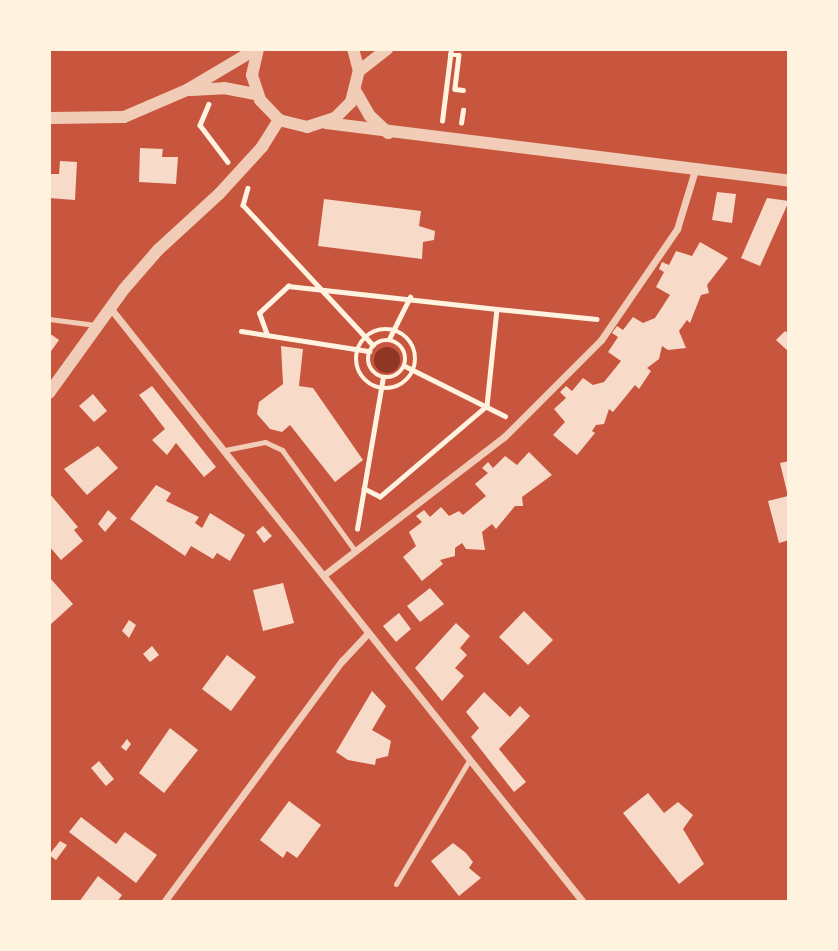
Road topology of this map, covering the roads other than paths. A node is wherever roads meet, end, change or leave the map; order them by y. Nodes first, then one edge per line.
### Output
1 (257, 49) edge
2 (353, 49) edge
3 (387, 49) edge
4 (359, 71) junction
5 (187, 90) junction
6 (356, 92) junction
7 (256, 94) junction
8 (49, 118) edge
9 (279, 120) junction
10 (326, 123) junction
11 (388, 133) junction
12 (695, 170) junction
13 (789, 181) edge
14 (111, 309) junction
15 (49, 319) edge
16 (99, 325) junction
17 (49, 393) edge
18 (225, 450) junction
19 (355, 551) junction
20 (324, 575) junction
21 (366, 635) junction
22 (470, 759) junction
23 (396, 884) dead end
24 (164, 902) edge
25 (583, 902) edge

1 - 5 street
1 - 7 street
2 - 4 street
3 - 4 street
4 - 6 street
5 - 7 street
5 - 8 street
6 - 10 street
6 - 11 street
7 - 9 street
9 - 10 street
9 - 14 street
10 - 11 street
11 - 12 street
12 - 13 street
12 - 19 street
14 - 16 street
14 - 18 street
15 - 16 lane
16 - 17 street
18 - 19 lane
18 - 20 street
19 - 20 street
20 - 21 street
21 - 22 street
21 - 24 street
22 - 23 lane
22 - 25 street

